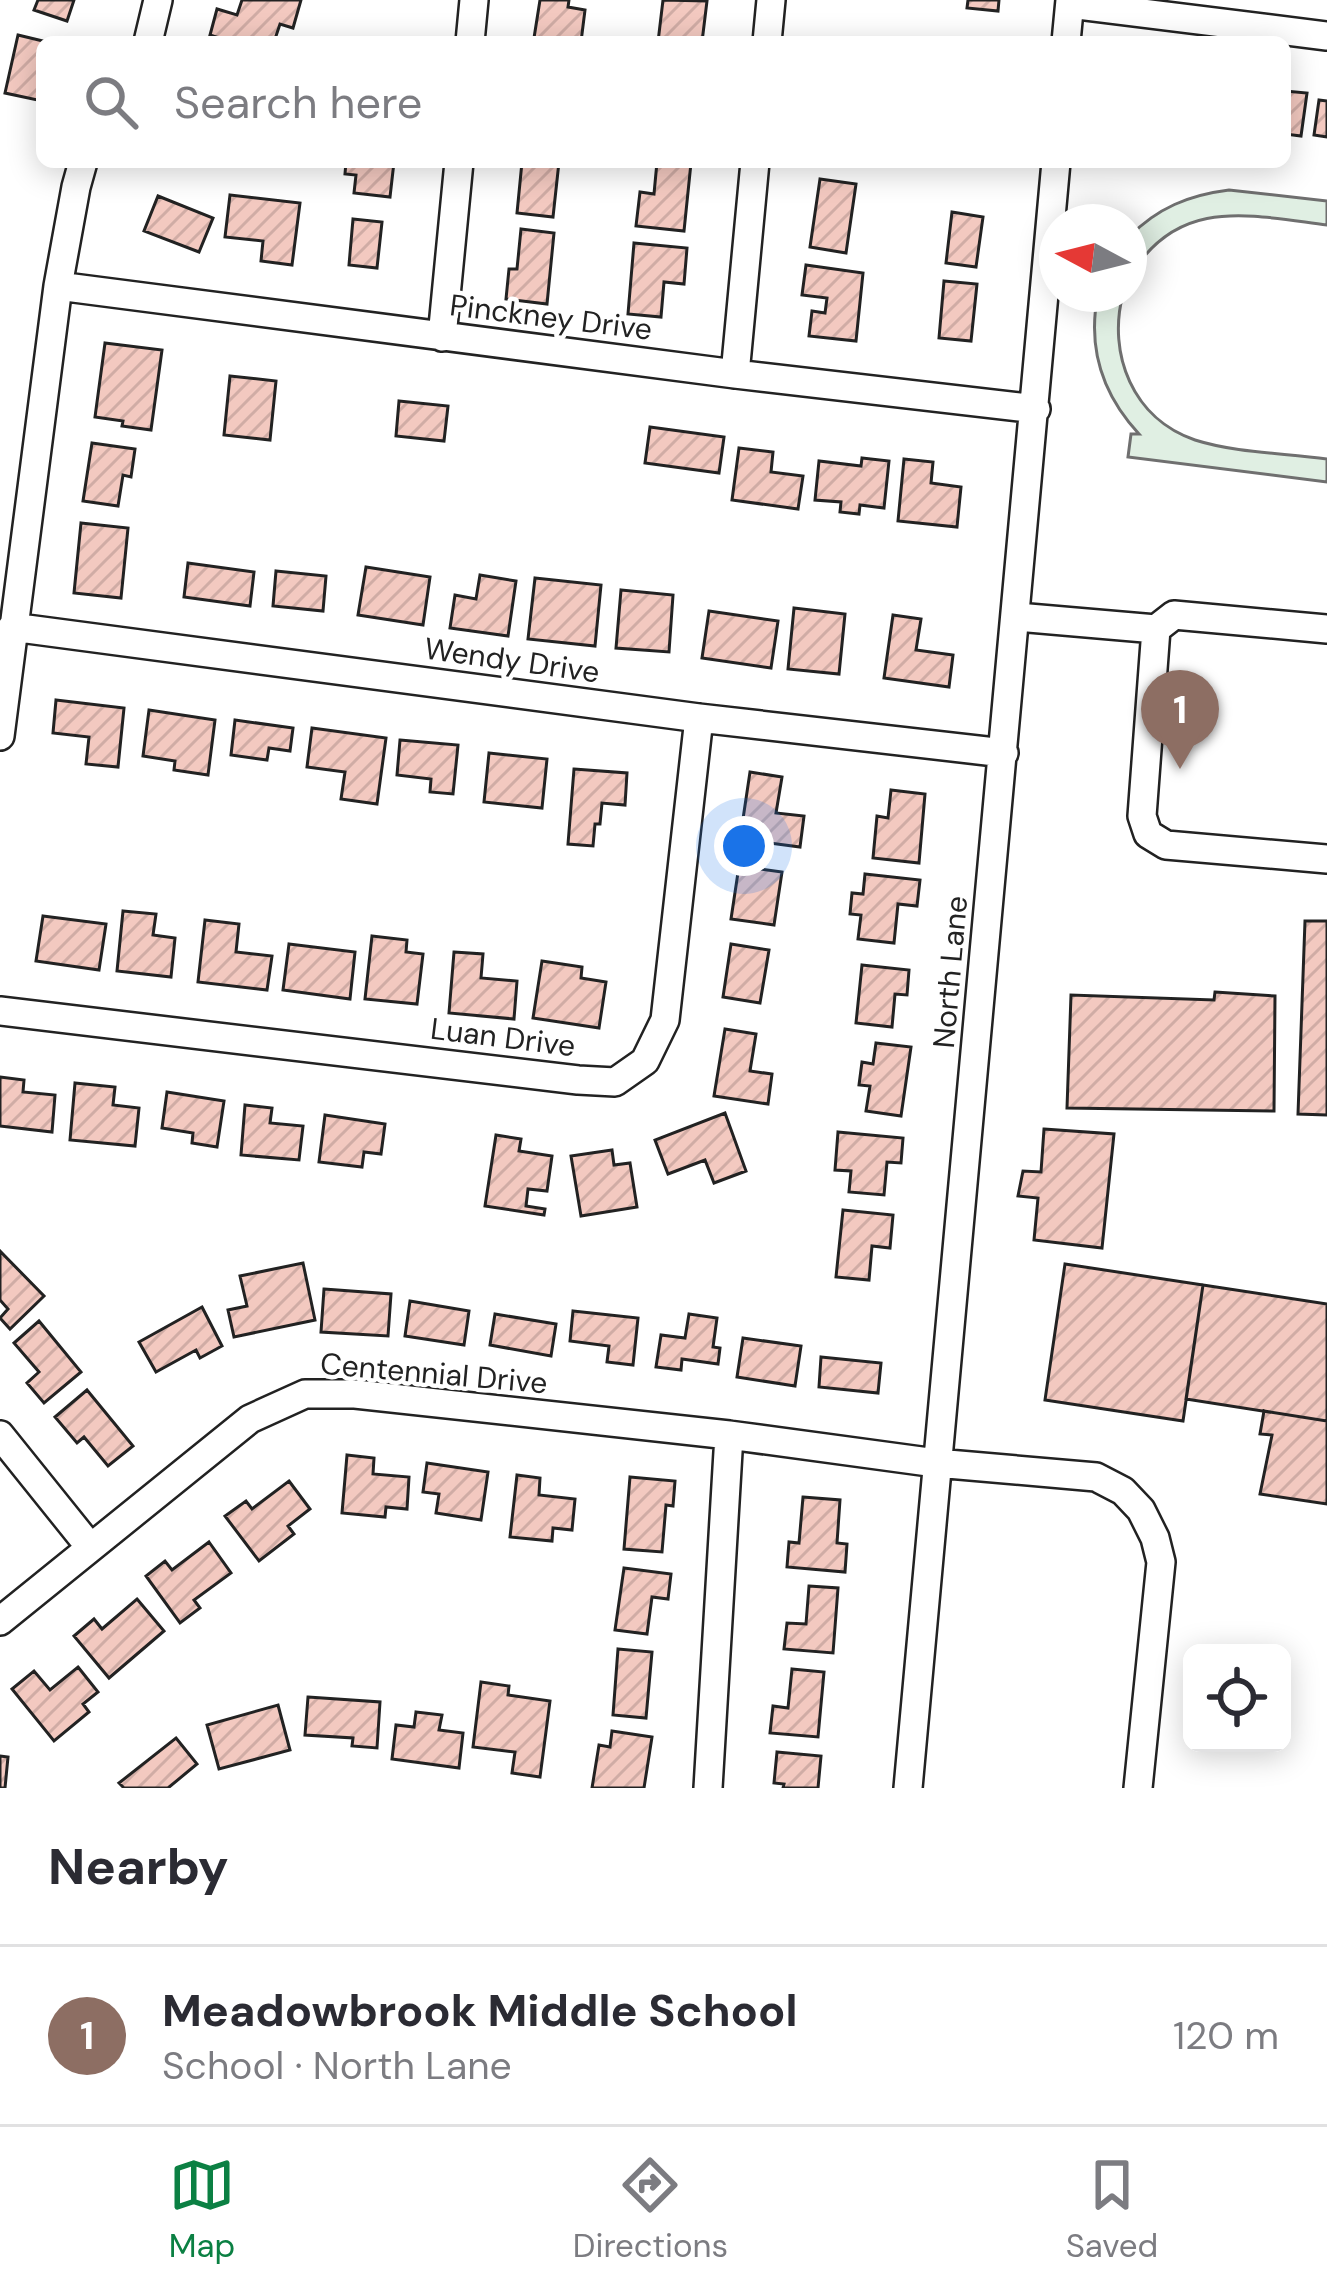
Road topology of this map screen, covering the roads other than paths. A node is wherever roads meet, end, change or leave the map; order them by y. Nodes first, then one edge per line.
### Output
1 (158, 0) edge
2 (474, 0) edge
3 (771, 0) edge
4 (1070, 2) edge
5 (149, 36) edge
6 (471, 36) edge
7 (768, 36) edge
8 (1067, 36) edge
9 (1327, 36) edge
10 (81, 168) edge
11 (458, 168) edge
12 (754, 168) edge
13 (1056, 168) edge
14 (58, 286) junction
15 (442, 337) junction
16 (735, 374) junction
17 (1036, 410) junction
18 (1017, 617) junction
19 (13, 627) junction
20 (1327, 628) edge
21 (1156, 629) junction
22 (700, 718) junction
23 (0, 736) edge
24 (1004, 753) junction
25 (1327, 859) edge
26 (0, 1011) edge
27 (728, 1435) junction
28 (0, 1436) edge
29 (936, 1463) junction
30 (90, 1547) junction
31 (0, 1621) edge
32 (708, 1788) edge
33 (908, 1788) edge
34 (1138, 1788) edge

1 - 5 street
2 - 6 street
3 - 7 street
4 - 8 street
4 - 9 street
10 - 14 street
11 - 15 street
12 - 16 street
13 - 17 street, North Lane
14 - 15 street, Pinckney Drive
14 - 19 street
15 - 16 street, Pinckney Drive
16 - 17 street, Pinckney Drive
17 - 18 street, North Lane
18 - 21 street
18 - 24 street, North Lane
19 - 22 street, Wendy Drive
19 - 23 street
20 - 21 street
21 - 25 street
22 - 24 street, Wendy Drive
22 - 26 street, Luan Drive
24 - 29 street, North Lane
27 - 29 street, Centennial Drive
27 - 30 street, Centennial Drive
27 - 32 street
28 - 30 street
29 - 33 street, North Lane
29 - 34 street, Centennial Drive
30 - 31 street, Centennial Drive

